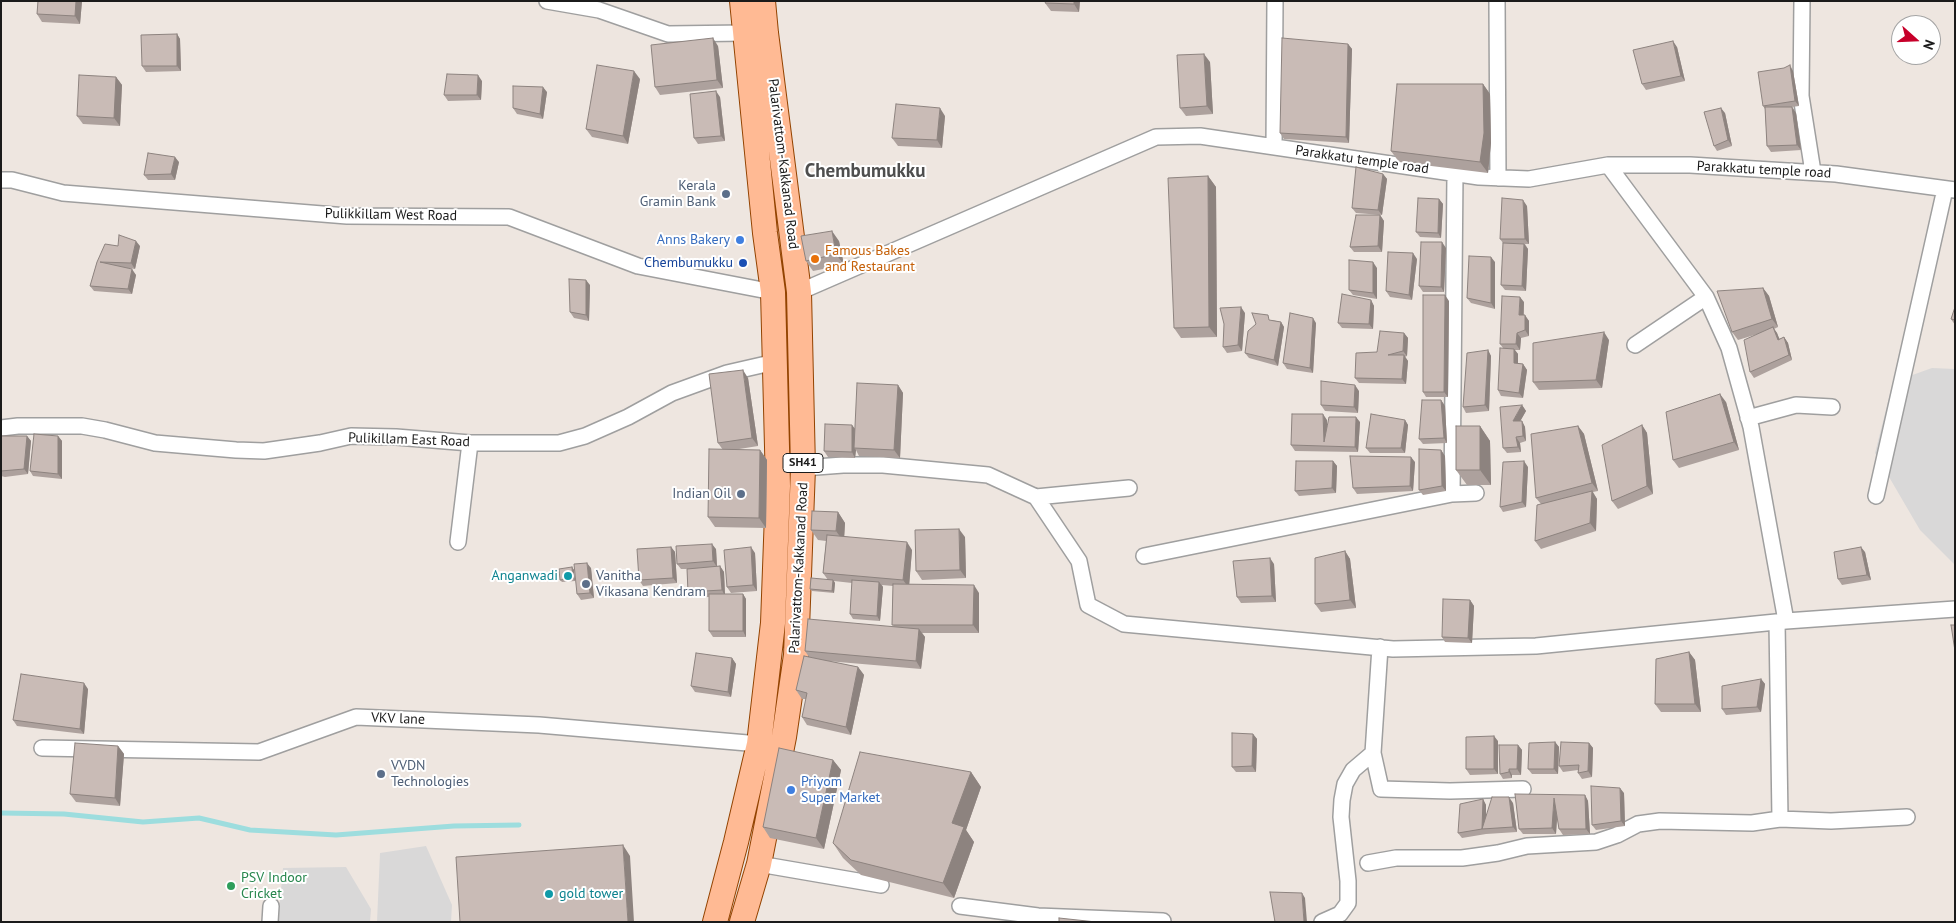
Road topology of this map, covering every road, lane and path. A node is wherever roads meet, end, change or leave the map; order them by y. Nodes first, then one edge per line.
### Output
1 (547, 1) edge
2 (742, 1) edge
3 (764, 1) edge
4 (1275, 1) edge
5 (1497, 1) edge
6 (1802, 1) edge
7 (745, 32) junction
8 (1274, 147) junction
9 (1608, 165) junction
10 (1813, 172) junction
11 (1455, 174) junction
12 (1498, 178) junction
13 (1, 180) edge
14 (1950, 189) edge
15 (772, 292) junction
16 (799, 292) junction
17 (1706, 297) junction
18 (1635, 346) dead end
19 (775, 362) junction
20 (1832, 407) dead end
21 (1748, 418) junction
22 (1, 428) edge
23 (470, 443) junction
24 (803, 468) junction
25 (1130, 488) dead end
26 (1476, 493) edge
27 (1452, 494) junction
28 (1876, 496) dead end
29 (1036, 497) junction
30 (802, 505) junction
31 (777, 506) junction
32 (458, 542) dead end
33 (1144, 556) dead end
34 (1955, 609) edge
35 (1782, 621) junction
36 (1380, 648) junction
37 (759, 744) junction
38 (42, 748) dead end
39 (1374, 753) junction
40 (1523, 789) dead end
41 (1907, 817) dead end
42 (1780, 819) junction
43 (1368, 863) dead end
44 (759, 864) junction
45 (881, 885) edge
46 (271, 906) dead end
47 (960, 906) dead end
48 (1038, 919) edge
49 (1163, 921) edge
50 (270, 922) edge
51 (715, 922) edge
52 (742, 922) edge
53 (1322, 922) edge

1 - 7 street
2 - 7 main road
3 - 16 main road, Palarivattom-Kakkanad Road / SH41
4 - 8 street
5 - 12 street
6 - 10 street
7 - 15 main road
8 - 11 street, Parakkatu temple road
8 - 16 street, Parakkatu temple road
9 - 10 street, Parakkatu temple road
9 - 12 street, Parakkatu temple road
9 - 17 street
10 - 14 street, Parakkatu temple road
11 - 12 street, Parakkatu temple road
11 - 27 street
13 - 15 street, Pulikkillam West Road
14 - 28 street
15 - 19 main road
16 - 24 main road, Palarivattom-Kakkanad Road / SH41
17 - 18 street
17 - 21 street
19 - 23 street, Pulikillam East Road
19 - 31 main road
20 - 21 street
21 - 35 street
22 - 23 street, Pulikillam East Road
23 - 32 street
24 - 29 street
24 - 30 main road, Palarivattom-Kakkanad Road / SH41
25 - 29 street
26 - 27 street
27 - 33 street
29 - 36 street
30 - 31 main road
30 - 44 main road, Palarivattom-Kakkanad Road / SH41
31 - 37 main road
34 - 35 street
35 - 36 street
35 - 42 street
36 - 39 street
37 - 38 street, VKV lane
37 - 51 main road
39 - 40 street
39 - 53 street
41 - 42 street
42 - 43 street
44 - 45 street
44 - 52 main road, Palarivattom-Kakkanad Road / SH41
46 - 50 street
47 - 48 street
48 - 49 street

